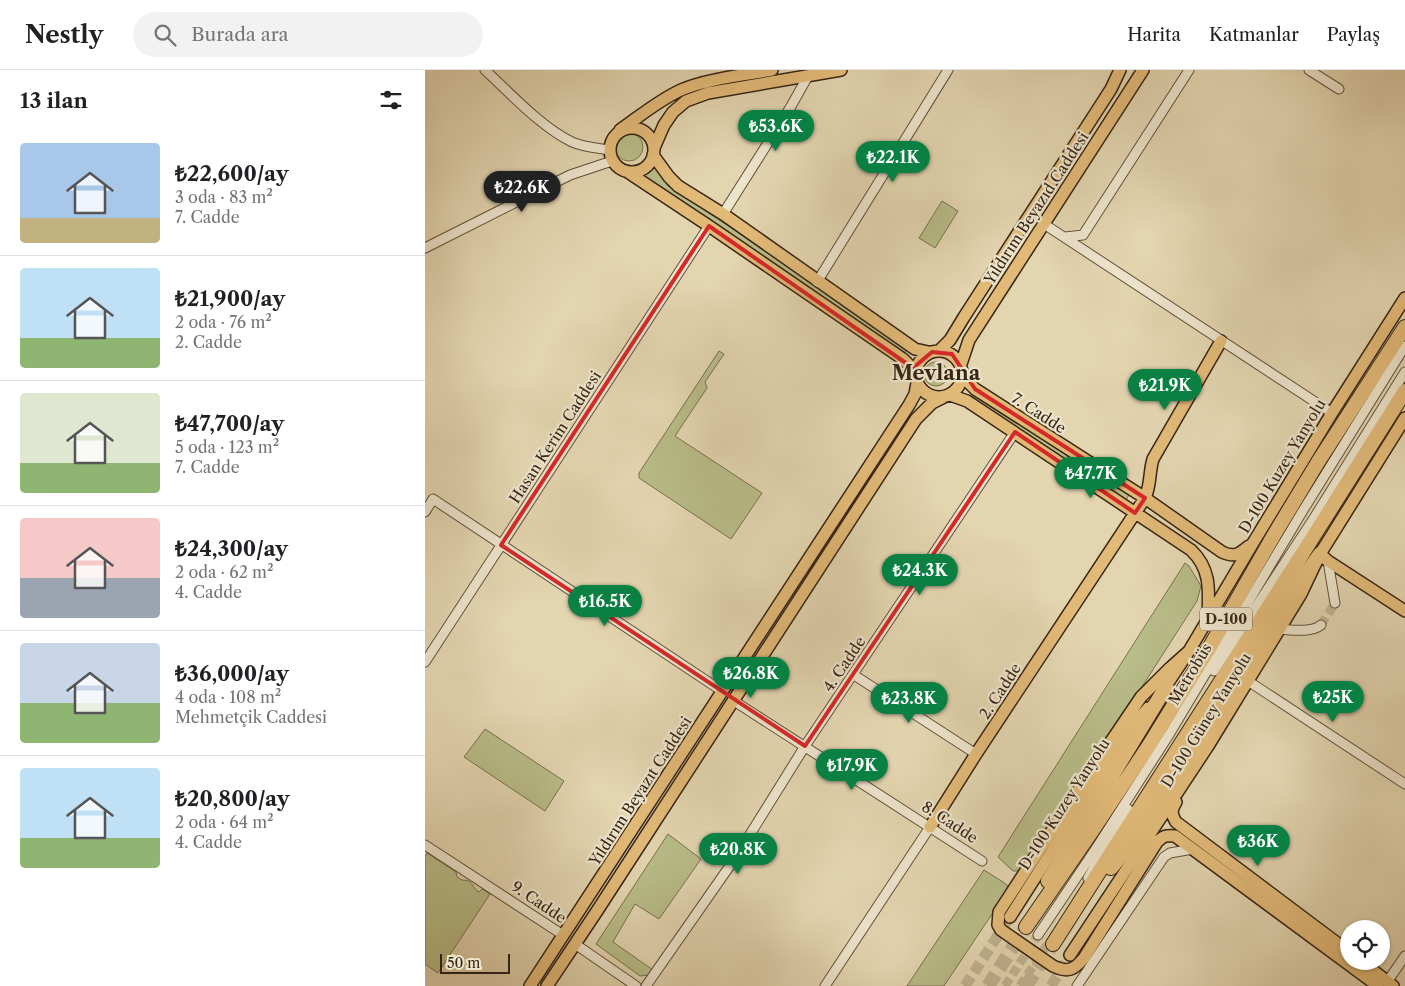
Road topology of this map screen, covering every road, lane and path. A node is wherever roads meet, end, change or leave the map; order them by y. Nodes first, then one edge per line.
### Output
1 (485, 70) edge
2 (772, 70) edge
3 (841, 70) edge
4 (947, 70) edge
5 (1120, 70) edge
6 (1143, 70) edge
7 (1189, 70) edge
8 (1309, 70) edge
9 (808, 76) junction
10 (1339, 89) dead end
11 (620, 130) junction
12 (654, 152) junction
13 (611, 156) junction
14 (626, 171) junction
15 (723, 214) junction
16 (1044, 224) junction
17 (709, 226) junction
18 (1065, 237) junction
19 (425, 248) edge
20 (817, 282) junction
21 (1405, 298) edge
22 (1405, 326) edge
23 (1221, 341) junction
24 (1405, 346) edge
25 (935, 351) junction
26 (961, 364) junction
27 (1405, 372) edge
28 (963, 376) junction
29 (917, 379) junction
30 (1405, 391) edge
31 (947, 396) junction
32 (1332, 413) junction
33 (1405, 418) edge
34 (1015, 432) junction
35 (1145, 498) junction
36 (425, 512) edge
37 (1135, 513) junction
38 (1253, 543) junction
39 (501, 545) junction
40 (1324, 558) junction
41 (1335, 603) dead end
42 (1405, 611) edge
43 (1208, 619) junction
44 (1321, 625) dead end
45 (1281, 629) junction
46 (1189, 651) junction
47 (425, 662) edge
48 (854, 674) junction
49 (1248, 681) junction
50 (1166, 687) junction
51 (722, 691) junction
52 (734, 700) junction
53 (805, 746) junction
54 (976, 754) junction
55 (1187, 779) junction
56 (1405, 784) edge
57 (931, 828) junction
58 (425, 845) edge
59 (1188, 846) junction
60 (982, 861) dead end
61 (1094, 880) junction
62 (1040, 906) junction
63 (1010, 917) tunnel mouth
64 (1026, 927) tunnel mouth
65 (563, 935) junction
66 (1038, 935) tunnel mouth
67 (1051, 943) joint
68 (575, 944) junction
69 (1340, 945) edge
70 (1071, 955) tunnel mouth
71 (1405, 956) edge
72 (1370, 970) edge
73 (1386, 985) edge
74 (530, 986) edge
75 (547, 986) edge
76 (636, 986) edge
77 (646, 986) edge
78 (825, 986) edge
79 (1077, 986) edge

1 - 13 street
2 - 11 main road
3 - 9 main road
4 - 20 street
5 - 25 main road, Yıldırım Beyazıd Caddesi
6 - 16 main road, Yıldırım Beyazıd Caddesi
7 - 18 street
8 - 10 street
9 - 12 main road
9 - 15 street
11 - 12 main road
11 - 13 main road
12 - 14 main road
12 - 15 main road
13 - 14 main road
13 - 19 street
14 - 17 main road
15 - 20 main road
16 - 18 street
16 - 26 main road, Yıldırım Beyazıd Caddesi
17 - 29 main road
17 - 39 street, Hasan Kerim Caddesi
18 - 23 street
20 - 25 main road
21 - 32 main road, D-100 Kuzey Yanyolu
22 - 62 highway, D-100
23 - 32 street
23 - 35 main road
24 - 66 street, Metrobüs
25 - 26 main road
25 - 29 main road
26 - 28 main road
27 - 67 street, Metrobüs
28 - 31 main road
28 - 35 main road, 7. Cadde
29 - 31 main road
29 - 51 main road, Yıldırım Beyazıt Caddesi
30 - 61 highway, D-100
31 - 34 main road, 7. Cadde
31 - 52 main road, Yıldırım Beyazıt Caddesi
32 - 38 main road, D-100 Kuzey Yanyolu
33 - 40 main road, D-100 Güney Yanyolu
34 - 37 main road, 7. Cadde
34 - 48 street, 4. Cadde
35 - 37 main road, 2. Cadde
35 - 38 main road, 7. Cadde
36 - 39 street, 8. Cadde
37 - 43 main road, 7. Cadde
37 - 54 main road, 2. Cadde
38 - 43 main road, D-100 Kuzey Yanyolu
39 - 47 street, Hasan Kerim Caddesi
39 - 51 street, 8. Cadde
40 - 41 street
40 - 42 main road
40 - 45 main road, D-100 Güney Yanyolu
40 - 61 highway
43 - 46 main road, D-100 Kuzey Yanyolu
44 - 45 street
45 - 49 main road, D-100 Güney Yanyolu
46 - 50 main road, D-100 Kuzey Yanyolu
46 - 59 main road
48 - 53 street, 4. Cadde
48 - 54 street
49 - 55 main road, D-100 Güney Yanyolu
49 - 56 street
50 - 62 highway
50 - 63 main road, D-100 Kuzey Yanyolu
51 - 52 main road, 8. Cadde
51 - 65 main road, Yıldırım Beyazıt Caddesi
52 - 53 street, 8. Cadde
52 - 68 main road, Yıldırım Beyazıt Caddesi
53 - 57 street, 8. Cadde
53 - 77 street, 4. Cadde
54 - 57 main road, 2. Cadde
55 - 69 main road
55 - 70 main road, D-100 Güney Yanyolu
57 - 60 street, 8. Cadde
57 - 78 street, 2. Cadde
58 - 65 street, 9. Cadde
59 - 73 main road
59 - 79 street
61 - 67 highway, D-100
62 - 64 highway, D-100
65 - 68 main road, 9. Cadde
65 - 74 main road, Yıldırım Beyazıt Caddesi
68 - 75 main road, Yıldırım Beyazıt Caddesi
68 - 76 street, 9. Cadde
71 - 73 street
72 - 73 main road

